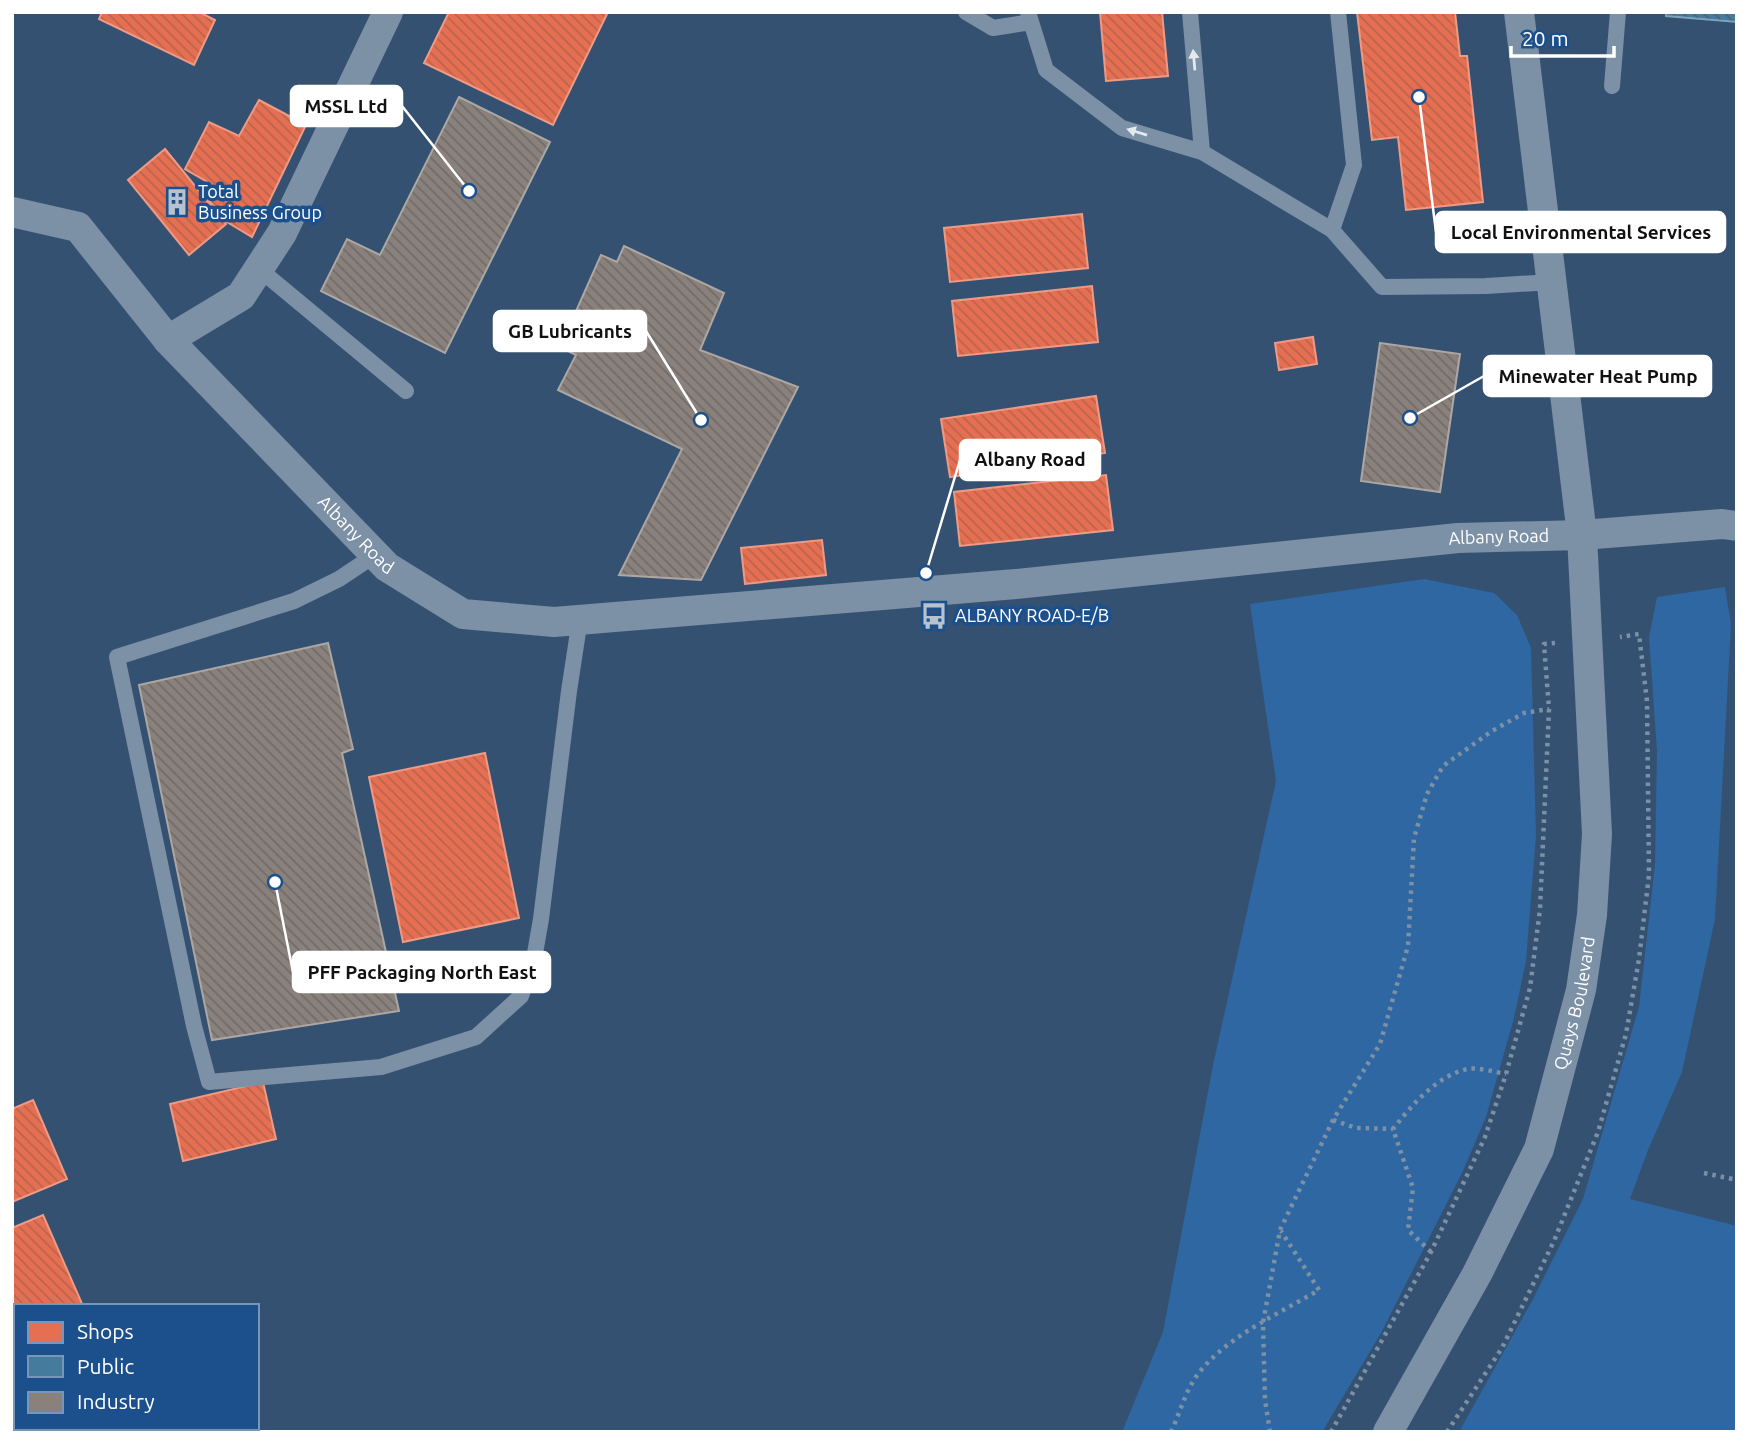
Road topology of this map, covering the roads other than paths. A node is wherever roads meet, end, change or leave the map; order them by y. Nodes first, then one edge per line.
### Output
1 (388, 12) edge
2 (966, 12) edge
3 (1190, 12) edge
4 (1338, 12) edge
5 (1519, 12) edge
6 (1618, 12) edge
7 (1030, 17) edge
8 (1612, 86) dead end
9 (1202, 152) junction
10 (12, 212) edge
11 (1332, 230) junction
12 (259, 269) junction
13 (1552, 282) junction
14 (168, 340) junction
15 (406, 391) dead end
16 (1737, 526) edge
17 (1582, 535) junction
18 (375, 555) junction
19 (580, 620) junction
20 (1388, 1432) edge

1 - 12 street
2 - 7 lane
9 -> 3 lane
4 - 11 lane
5 - 13 street
6 - 8 lane
9 -> 7 lane
9 - 11 lane
10 - 14 street, Albany Road
11 - 13 lane
12 - 14 street
12 - 15 lane
13 - 17 street
14 - 18 street, Albany Road
16 - 17 street, Albany Road
17 - 19 street, Albany Road
17 - 20 street, Quays Boulevard
18 - 19 street, Albany Road
18 - 19 lane

